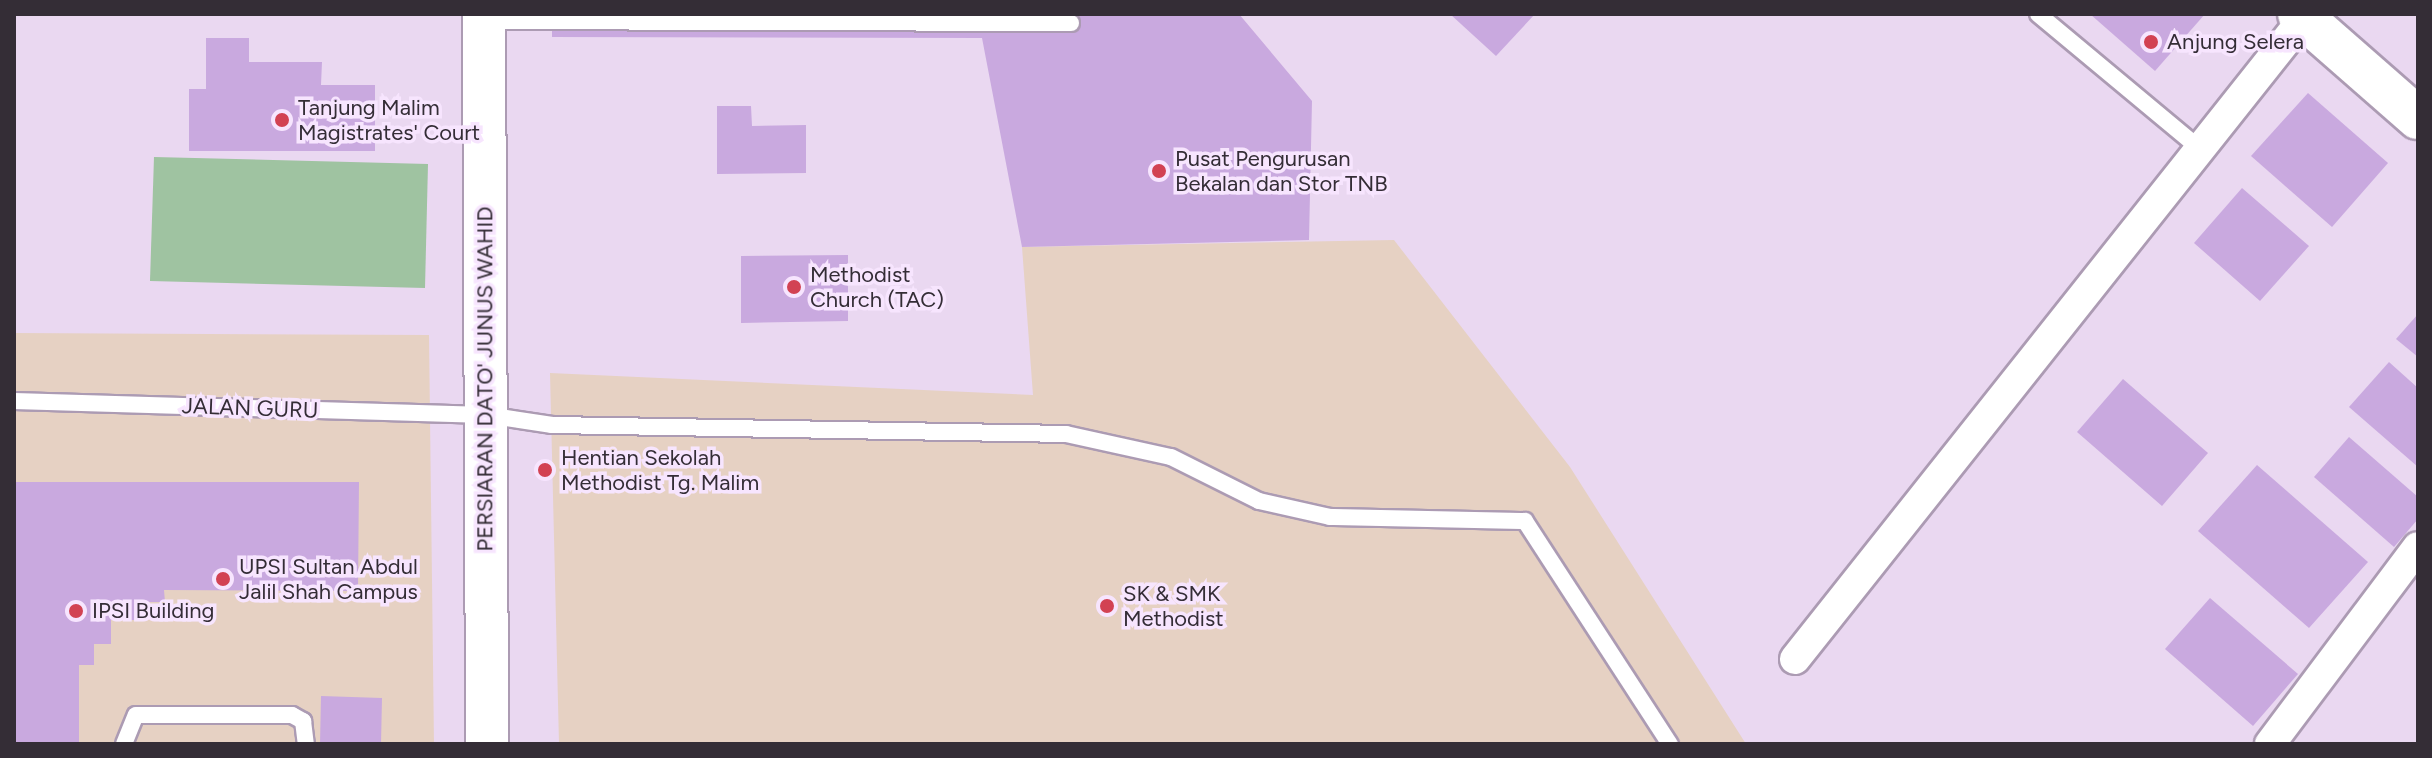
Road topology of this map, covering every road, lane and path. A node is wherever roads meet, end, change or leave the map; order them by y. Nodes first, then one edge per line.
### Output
1 (2038, 14) edge
2 (2301, 16) edge
3 (484, 17) edge
4 (1071, 23) dead end
5 (2418, 118) edge
6 (2201, 150) junction
7 (14, 401) edge
8 (486, 415) junction
9 (2418, 547) edge
10 (1795, 659) dead end
11 (124, 744) edge
12 (306, 744) edge
13 (487, 744) edge
14 (1670, 744) edge
15 (2270, 744) edge

1 - 6 lane
2 - 5 street
2 - 6 street
3 - 4 lane
3 - 8 street, PERSIARAN DATO' JUNUS WAHID
6 - 10 street
7 - 8 lane, JALAN GURU
8 - 13 street, PERSIARAN DATO' JUNUS WAHID
8 - 14 lane, JALAN GURU
9 - 15 street
11 - 12 lane

